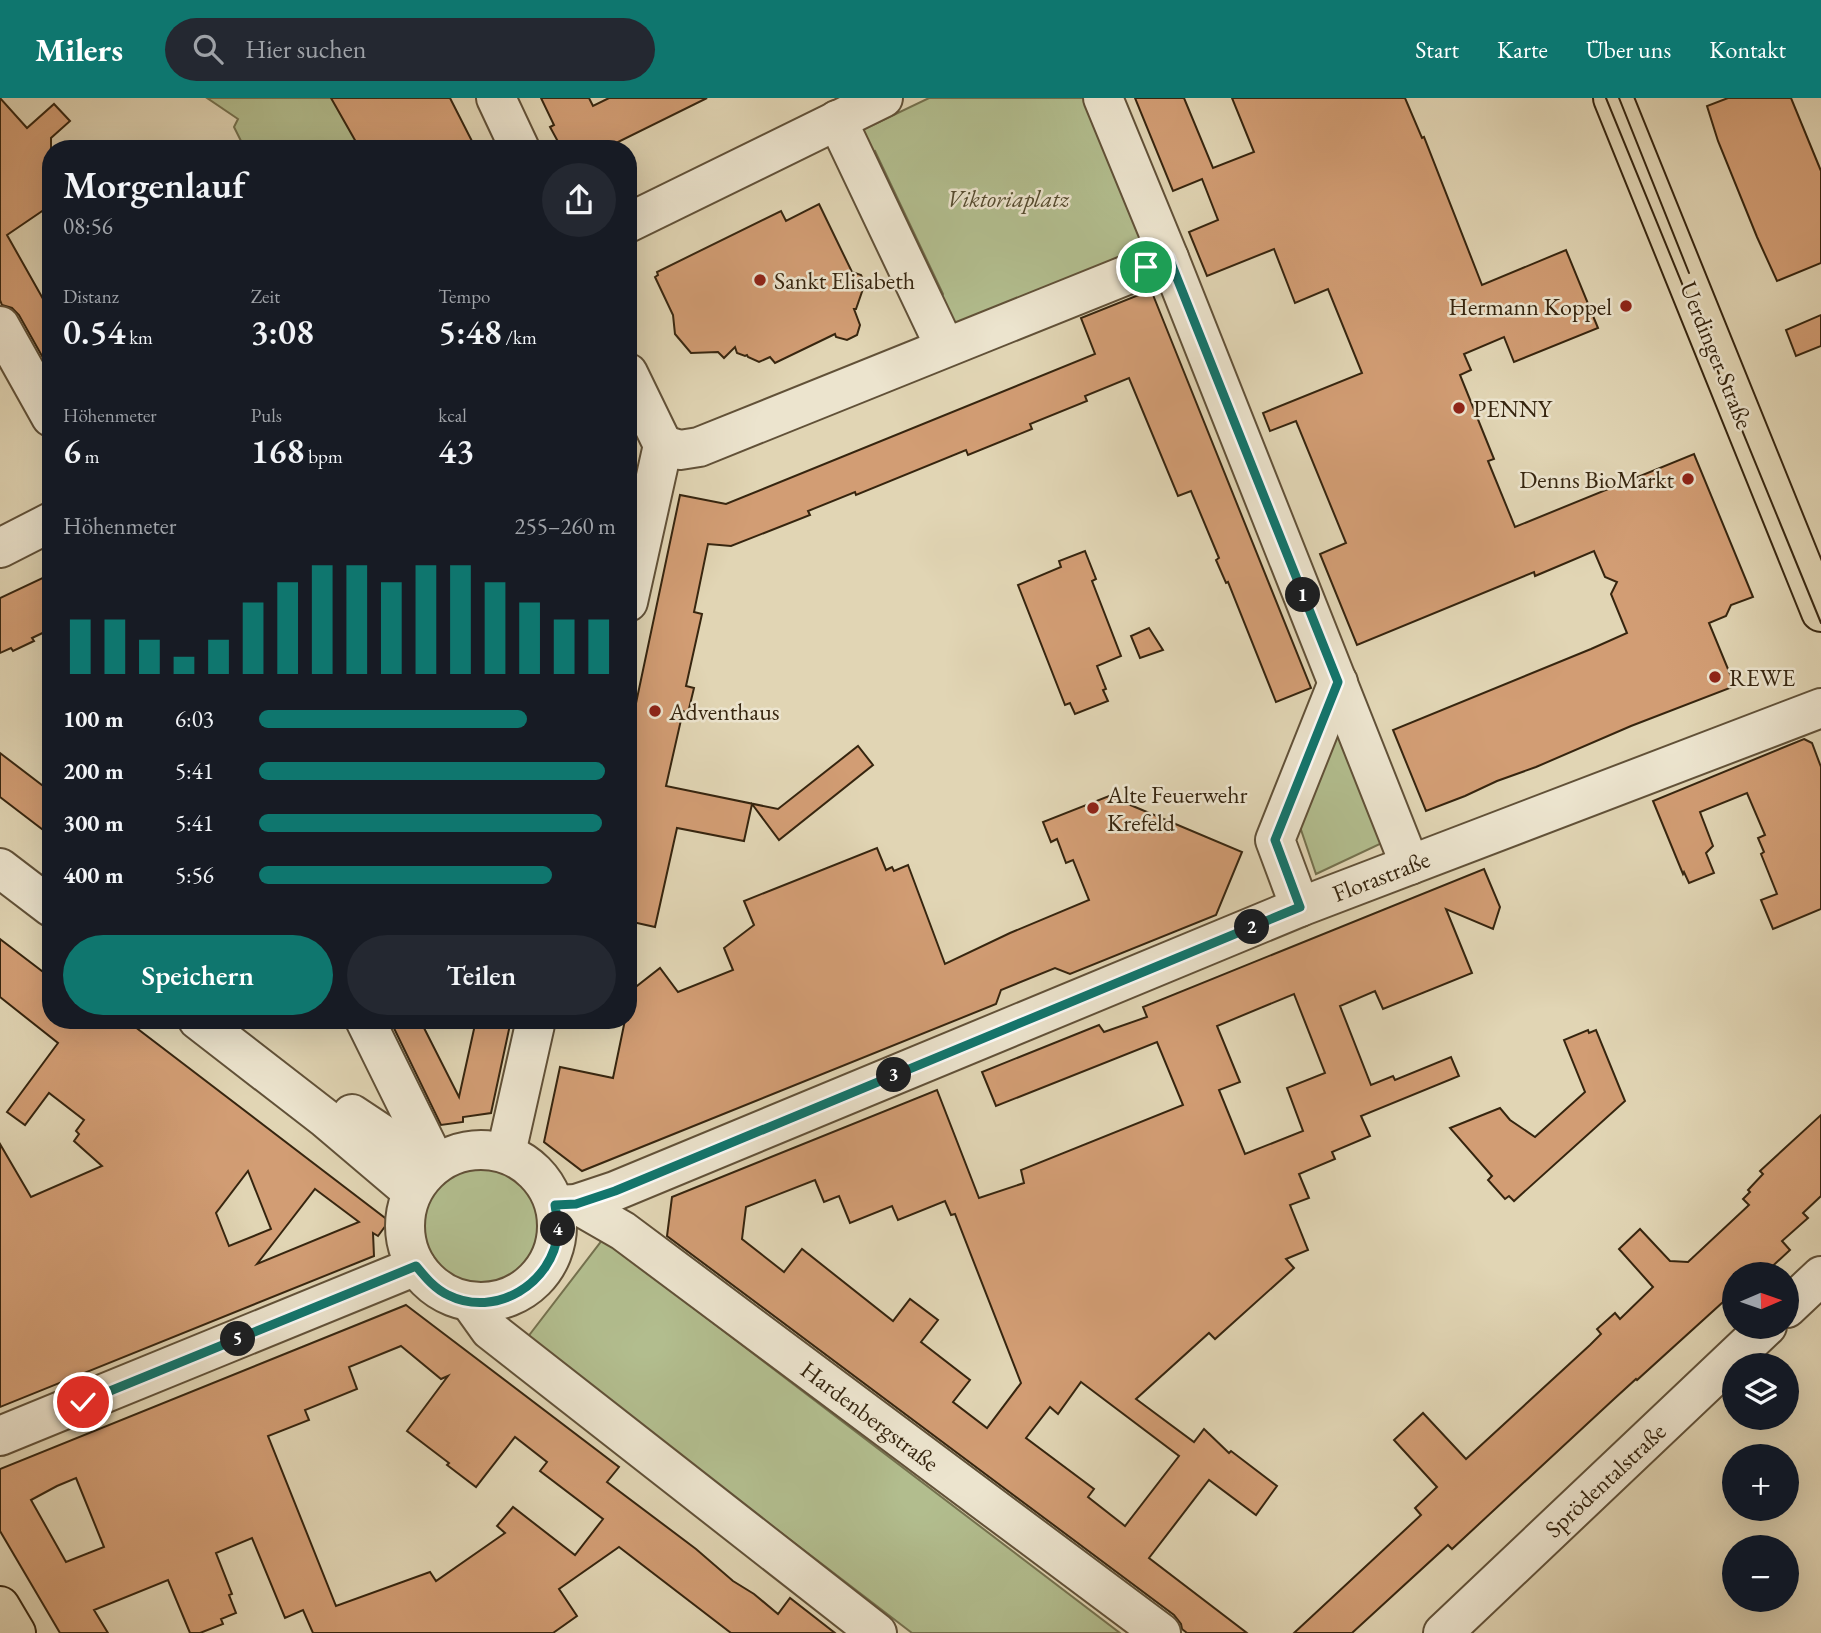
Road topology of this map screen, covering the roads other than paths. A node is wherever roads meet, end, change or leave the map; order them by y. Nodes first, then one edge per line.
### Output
1 (496, 98) edge
2 (883, 98) edge
3 (1103, 98) edge
4 (1613, 98) edge
5 (838, 120) junction
6 (516, 140) edge
7 (637, 219) edge
8 (1169, 258) junction
9 (0, 326) edge
10 (945, 347) junction
11 (637, 392) edge
12 (42, 401) edge
13 (663, 445) junction
14 (42, 527) edge
15 (0, 548) edge
16 (637, 562) edge
17 (1821, 612) edge
18 (1338, 682) junction
19 (1821, 708) edge
20 (1410, 865) junction
21 (0, 868) edge
22 (42, 900) edge
23 (1300, 907) junction
24 (210, 1029) edge
25 (369, 1029) edge
26 (534, 1029) edge
27 (506, 1153) junction
28 (427, 1174) junction
29 (566, 1204) junction
30 (416, 1266) junction
31 (1821, 1276) edge
32 (1799, 1297) edge
33 (470, 1302) junction
34 (1753, 1339) edge
35 (0, 1436) edge
36 (0, 1606) edge
37 (16, 1633) edge
38 (877, 1633) edge
39 (1161, 1633) edge
40 (1443, 1633) edge

1 - 6 street
2 - 5 street
3 - 8 street
4 - 17 main road, Uerdinger Straße
5 - 7 street
5 - 10 street
8 - 10 street
8 - 18 street
9 - 12 street
10 - 13 street
11 - 13 street
13 - 16 street
14 - 15 street
18 - 20 street
18 - 23 street
19 - 20 street, Florastraße
20 - 23 street, Florastraße
21 - 22 street
23 - 29 street, Florastraße
24 - 28 street
25 - 28 street
26 - 27 street
27 - 28 street
27 - 29 street
28 - 30 street
29 - 33 street
29 - 39 street, Hardenbergstraße
30 - 33 street
30 - 35 street
31 - 32 street
33 - 38 street
34 - 40 street, Sprödentalstraße
36 - 37 main road

